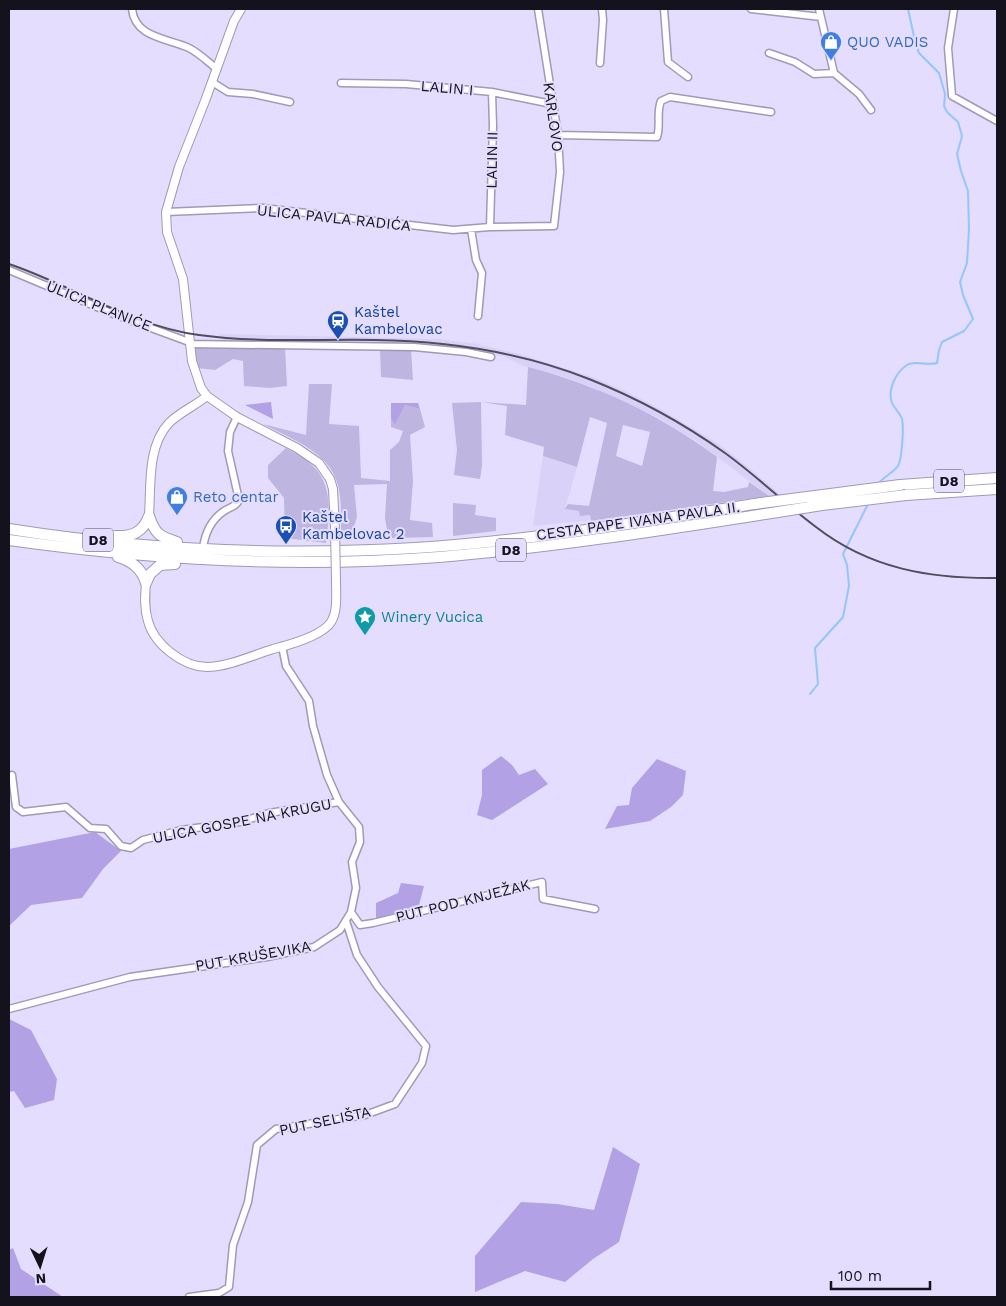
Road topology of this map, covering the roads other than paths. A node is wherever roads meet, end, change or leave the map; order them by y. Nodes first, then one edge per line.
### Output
1 (132, 9) edge
2 (241, 9) edge
3 (538, 9) edge
4 (602, 9) edge
5 (664, 9) edge
6 (751, 9) edge
7 (819, 9) edge
8 (954, 9) edge
9 (821, 17) junction
10 (769, 53) dead end
11 (600, 63) dead end
12 (217, 69) junction
13 (834, 73) junction
14 (688, 77) dead end
15 (212, 82) junction
16 (341, 83) dead end
17 (492, 92) junction
18 (290, 102) dead end
19 (552, 104) junction
20 (871, 110) dead end
21 (771, 112) dead end
22 (997, 121) edge
23 (558, 135) junction
24 (166, 212) junction
25 (554, 226) joint
26 (490, 227) junction
27 (471, 228) junction
28 (9, 270) edge
29 (478, 316) dead end
30 (189, 343) junction
31 (491, 357) dead end
32 (207, 396) junction
33 (237, 417) junction
34 (997, 478) edge
35 (997, 489) edge
36 (149, 516) junction
37 (9, 529) edge
38 (9, 540) edge
39 (100, 541) junction
40 (187, 548) junction
41 (203, 548) junction
42 (105, 552) junction
43 (194, 558) junction
44 (146, 583) junction
45 (282, 646) junction
46 (12, 775) dead end
47 (339, 802) junction
48 (595, 909) dead end
49 (351, 912) junction
50 (346, 921) junction
51 (9, 1009) edge
52 (189, 1297) edge

1 - 12 street
2 - 12 street
3 - 19 street, KARLOVO
4 - 11 street
5 - 14 street
6 - 9 street
7 - 9 street
8 - 22 street
9 - 13 street
10 - 13 street
12 - 15 street
13 - 20 street
15 - 18 street
15 - 24 street
16 - 17 street, LALIN I
17 - 19 street, LALIN I
17 - 26 street, LALIN II
19 - 23 street, KARLOVO
21 - 23 street
23 - 25 street, KARLOVO
24 - 27 street, ULICA PAVLA RADIĆA
24 - 30 street
25 - 26 street, ULICA PAVLA RADIĆA
26 - 27 street, ULICA PAVLA RADIĆA
27 - 29 street
28 - 30 street, ULICA PLANIĆE
30 - 31 street, ULICA PLANIĆE
30 - 32 street
32 - 33 street
32 - 36 street
33 - 41 street
33 - 45 street, bridge
34 - 41 main road, CESTA PAPE IVANA PAVLA II. / D8, bridge
35 - 43 main road, CESTA PAPE IVANA PAVLA II. / D8, bridge
36 - 39 main road
36 - 40 main road
37 - 39 main road, CESTA PAPE IVANA PAVLA II. / D8
38 - 42 main road, CESTA PAPE IVANA PAVLA II. / D8
39 - 40 main road, CESTA PAPE IVANA PAVLA II. / D8
40 - 41 main road, CESTA PAPE IVANA PAVLA II. / D8
42 - 43 main road, CESTA PAPE IVANA PAVLA II. / D8
42 - 44 main road
43 - 44 main road
44 - 45 street
45 - 47 street, PUT KRUŠEVIKA
46 - 47 street, ULICA GOSPE NA KRUGU
47 - 49 street, PUT KRUŠEVIKA
48 - 49 street, PUT POD KNJEŽAK
49 - 50 street, PUT KRUŠEVIKA
50 - 51 street, PUT KRUŠEVIKA
50 - 52 street, PUT SELIŠTA

